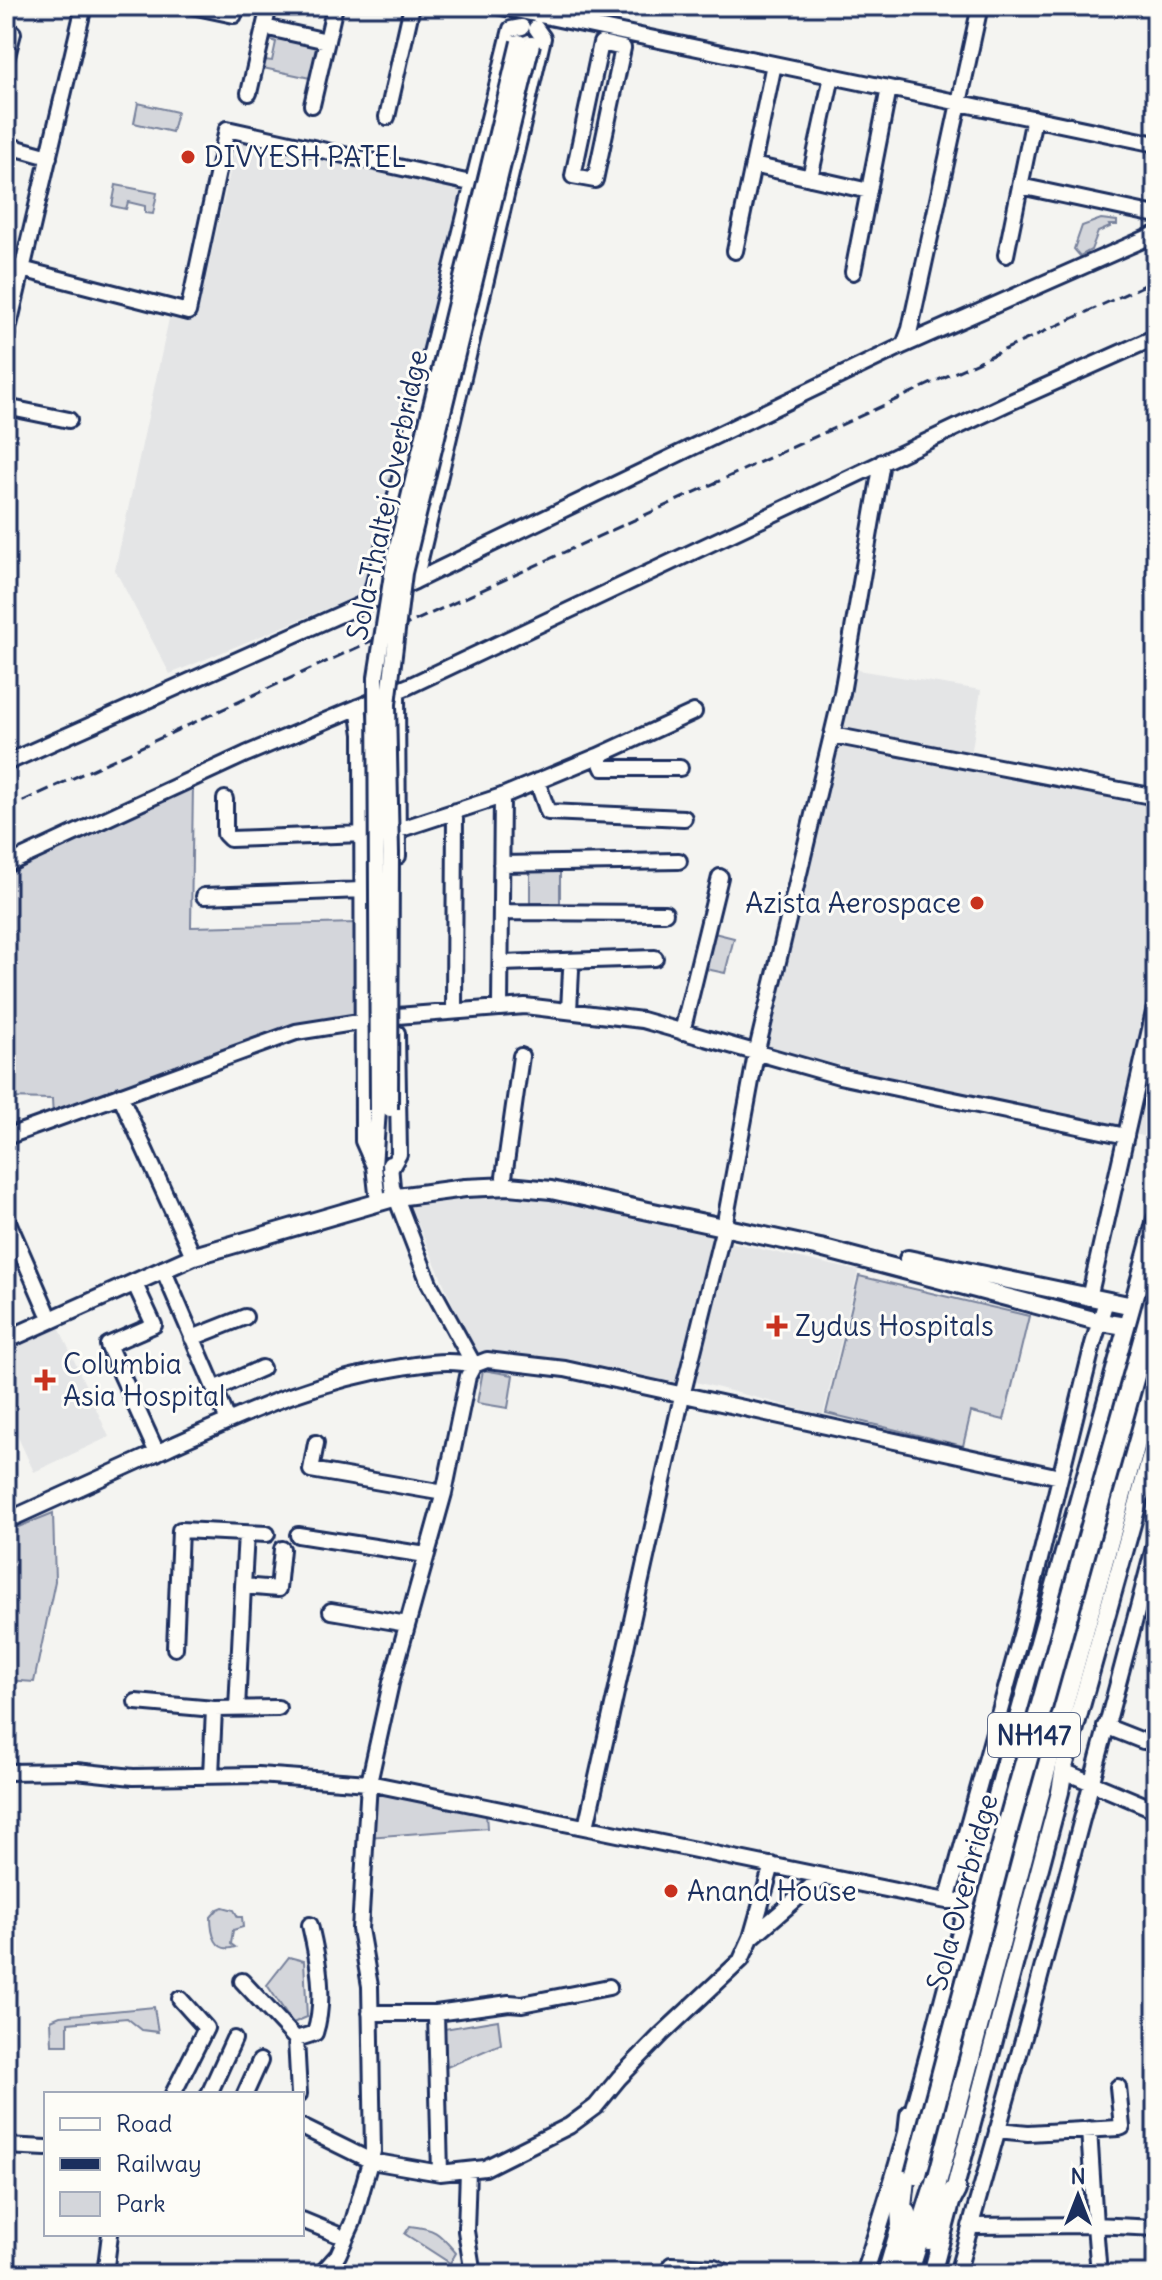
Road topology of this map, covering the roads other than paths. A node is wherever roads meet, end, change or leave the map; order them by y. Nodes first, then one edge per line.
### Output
1 (84, 6) edge
2 (192, 6) edge
3 (269, 6) edge
4 (335, 6) edge
5 (412, 6) edge
6 (497, 6) edge
7 (980, 6) edge
8 (234, 15) dead end
9 (530, 22) edge
10 (264, 27) junction
11 (13, 33) dead end
12 (611, 37) junction
13 (327, 41) junction
14 (6, 60) edge
15 (774, 64) junction
16 (832, 76) junction
17 (889, 88) junction
18 (249, 93) dead end
19 (959, 102) junction
20 (312, 105) dead end
21 (387, 117) dead end
22 (1034, 118) junction
23 (1156, 144) edge
24 (6, 145) edge
25 (49, 157) junction
26 (753, 165) junction
27 (810, 178) junction
28 (479, 185) junction
29 (1020, 186) junction
30 (869, 191) junction
31 (1156, 215) edge
32 (1156, 234) edge
33 (735, 251) dead end
34 (1006, 255) dead end
35 (6, 265) edge
36 (23, 269) junction
37 (853, 272) dead end
38 (1156, 337) edge
39 (6, 338) edge
40 (904, 345) junction
41 (6, 407) edge
42 (69, 420) dead end
43 (882, 462) junction
44 (415, 581) junction
45 (370, 600) junction
46 (397, 691) junction
47 (358, 707) junction
48 (694, 712) dead end
49 (832, 735) junction
50 (598, 756) junction
51 (6, 763) edge
52 (680, 768) dead end
53 (537, 781) junction
54 (502, 796) junction
55 (1156, 797) edge
56 (225, 799) dead end
57 (455, 811) junction
58 (684, 818) dead end
59 (398, 830) junction
60 (362, 834) junction
61 (679, 861) dead end
62 (501, 864) junction
63 (6, 865) edge
64 (720, 877) dead end
65 (362, 890) junction
66 (204, 896) dead end
67 (501, 912) junction
68 (665, 913) dead end
69 (655, 958) dead end
70 (501, 963) junction
71 (571, 970) dead end
72 (1156, 1003) edge
73 (500, 1007) junction
74 (454, 1011) junction
75 (569, 1011) junction
76 (397, 1016) junction
77 (362, 1022) junction
78 (682, 1032) junction
79 (756, 1054) junction
80 (521, 1056) dead end
81 (120, 1095) junction
82 (384, 1110) junction
83 (1126, 1136) junction
84 (6, 1137) edge
85 (374, 1166) junction
86 (504, 1177) junction
87 (386, 1190) junction
88 (6, 1217) edge
89 (1156, 1219) edge
90 (725, 1222) junction
91 (10, 1238) edge
92 (190, 1249) junction
93 (163, 1269) junction
94 (134, 1282) junction
95 (1156, 1297) edge
96 (1089, 1298) junction
97 (1106, 1301) junction
98 (1133, 1306) junction
99 (47, 1311) junction
100 (1156, 1316) edge
101 (245, 1317) dead end
102 (1101, 1322) junction
103 (1125, 1326) junction
104 (6, 1330) edge
105 (1156, 1337) edge
106 (192, 1338) junction
107 (6, 1340) edge
108 (474, 1365) junction
109 (1156, 1367) edge
110 (262, 1368) dead end
111 (215, 1389) junction
112 (682, 1396) junction
113 (228, 1420) junction
114 (1156, 1438) edge
115 (316, 1443) dead end
116 (157, 1453) junction
117 (1060, 1477) junction
118 (444, 1493) junction
119 (6, 1521) edge
120 (246, 1534) junction
121 (267, 1534) dead end
122 (298, 1535) dead end
123 (1156, 1540) edge
124 (282, 1549) dead end
125 (426, 1555) junction
126 (243, 1586) junction
127 (331, 1611) dead end
128 (407, 1624) junction
129 (175, 1648) dead end
130 (136, 1702) dead end
131 (278, 1708) dead end
132 (214, 1709) junction
133 (237, 1709) junction
134 (1105, 1726) junction
135 (1151, 1738) edge
136 (1064, 1767) junction
137 (6, 1772) edge
138 (211, 1775) junction
139 (1092, 1776) junction
140 (369, 1783) junction
141 (1156, 1800) edge
142 (1156, 1810) edge
143 (586, 1827) junction
144 (772, 1865) junction
145 (823, 1876) junction
146 (947, 1901) junction
147 (968, 1901) junction
148 (310, 1925) dead end
149 (751, 1938) junction
150 (242, 1981) dead end
151 (609, 1987) dead end
152 (180, 1999) dead end
153 (370, 2013) junction
154 (436, 2013) junction
155 (234, 2039) dead end
156 (296, 2039) junction
157 (260, 2061) dead end
158 (1118, 2087) dead end
159 (174, 2092) edge
160 (210, 2092) edge
161 (246, 2092) edge
162 (299, 2092) edge
163 (911, 2115) junction
164 (304, 2128) edge
165 (1089, 2129) junction
166 (997, 2130) junction
167 (6, 2146) edge
168 (44, 2148) edge
169 (371, 2161) junction
170 (468, 2170) junction
171 (440, 2173) junction
172 (955, 2190) junction
173 (304, 2221) edge
174 (902, 2225) junction
175 (1095, 2225) junction
176 (970, 2226) junction
177 (1156, 2228) edge
178 (336, 2234) dead end
179 (110, 2236) edge
180 (914, 2253) junction
181 (105, 2274) edge
182 (321, 2274) edge
183 (473, 2274) edge
184 (670, 2274) edge
185 (731, 2274) edge
186 (864, 2274) edge
187 (888, 2274) edge
188 (907, 2274) edge
189 (932, 2274) edge
190 (957, 2274) edge
191 (1099, 2274) edge

1 - 25 street
2 - 8 street
3 - 10 street
4 - 13 street
5 - 21 street
6 - 9 street
7 - 19 street
9 - 12 street
9 - 28 street, Sola-Thaltej Overbridge, bridge
9 - 44 street
9 - 82 street, Sola-Thaltej Overbridge, bridge
10 - 13 street
10 - 18 street
11 - 14 street
12 - 12 street
12 - 15 street
13 - 20 street
15 - 16 street
15 - 26 street
16 - 17 street
16 - 27 street
17 - 19 street
17 - 30 street
19 - 22 street
19 - 40 street
22 - 23 street
22 - 29 street
24 - 25 street
25 - 36 street
26 - 27 street
26 - 33 street
27 - 30 street
28 - 36 street
28 - 45 street
28 - 82 street, Sola-Thaltej Overbridge, bridge
29 - 31 street
29 - 34 street
30 - 37 street
32 - 40 street
35 - 36 street
36 - 39 street
38 - 43 street
40 - 44 street
41 - 42 street
43 - 46 street
43 - 49 street
44 - 45 street
45 - 51 street
46 - 47 street
46 - 59 street
47 - 60 street
47 - 63 street
48 - 50 street
49 - 55 street
49 - 79 street
50 - 52 street
50 - 53 street
53 - 54 street
53 - 58 street
54 - 57 street
54 - 62 street
56 - 60 street
57 - 59 street
57 - 74 street
59 - 76 street
60 - 65 street
61 - 62 street
62 - 67 street
64 - 78 street
65 - 66 street
65 - 77 street
67 - 68 street
67 - 70 street
69 - 70 street
70 - 73 street
71 - 75 street
72 - 83 street
73 - 74 street
73 - 75 street
74 - 76 street
75 - 78 street
76 - 77 street
76 - 87 street
77 - 81 street
77 - 85 street
78 - 79 street
79 - 83 street
79 - 90 street
80 - 86 street
81 - 84 street
81 - 92 street
82 - 85 street
82 - 87 street
83 - 96 street
85 - 87 street
86 - 87 main road
86 - 90 main road
87 - 90 main road
87 - 92 main road
87 - 93 main road
87 - 108 street
88 - 91 street
89 - 98 main road
90 - 96 main road
90 - 102 main road
90 - 112 street
91 - 99 street
92 - 99 main road
93 - 94 main road
93 - 106 street
94 - 107 main road
94 - 116 street
95 - 174 highway, Sola Overbridge / NH147, bridge
96 - 97 main road
97 - 98 main road
97 - 102 street
98 - 100 main road
98 - 103 main road
99 - 104 main road
101 - 106 street
102 - 103 main road
102 - 117 street
103 - 105 main road
103 - 147 main road
106 - 111 street
108 - 112 street
108 - 113 street
108 - 118 street
109 - 180 highway, Sola Overbridge / NH147
110 - 111 street
111 - 113 street
112 - 117 street
112 - 143 street
113 - 116 street
114 - 136 main road
115 - 118 street
116 - 119 street
117 - 146 street
118 - 125 street
120 - 121 street
120 - 126 street
120 - 129 street
122 - 125 street
123 - 134 street
124 - 126 street
125 - 128 street
126 - 133 street
127 - 128 street
128 - 140 street
130 - 132 street
131 - 133 street
132 - 133 street
132 - 138 street
134 - 135 street
134 - 139 street
136 - 139 street
136 - 172 main road
137 - 138 street
138 - 140 street
139 - 141 street
139 - 142 street
139 - 166 street
140 - 143 street
140 - 153 street
143 - 144 street
144 - 145 street
144 - 149 street
145 - 146 street
145 - 149 street
146 - 147 street
147 - 163 main road
148 - 156 street
149 - 170 street
150 - 156 street
151 - 154 street
152 - 159 street
153 - 154 street
153 - 169 street
154 - 171 street
155 - 160 street
156 - 162 street
157 - 161 street
158 - 165 street
163 - 174 highway
163 - 186 main road
164 - 169 street
165 - 166 street
165 - 175 street
166 - 176 street
167 - 168 street
169 - 171 street
169 - 182 street
170 - 171 street
170 - 183 street
172 - 180 highway
172 - 189 main road
173 - 178 street
174 - 187 highway, NH147
175 - 176 street
175 - 177 street
175 - 191 street
176 - 190 street
179 - 181 street
180 - 188 highway, NH147
184 - 185 street

